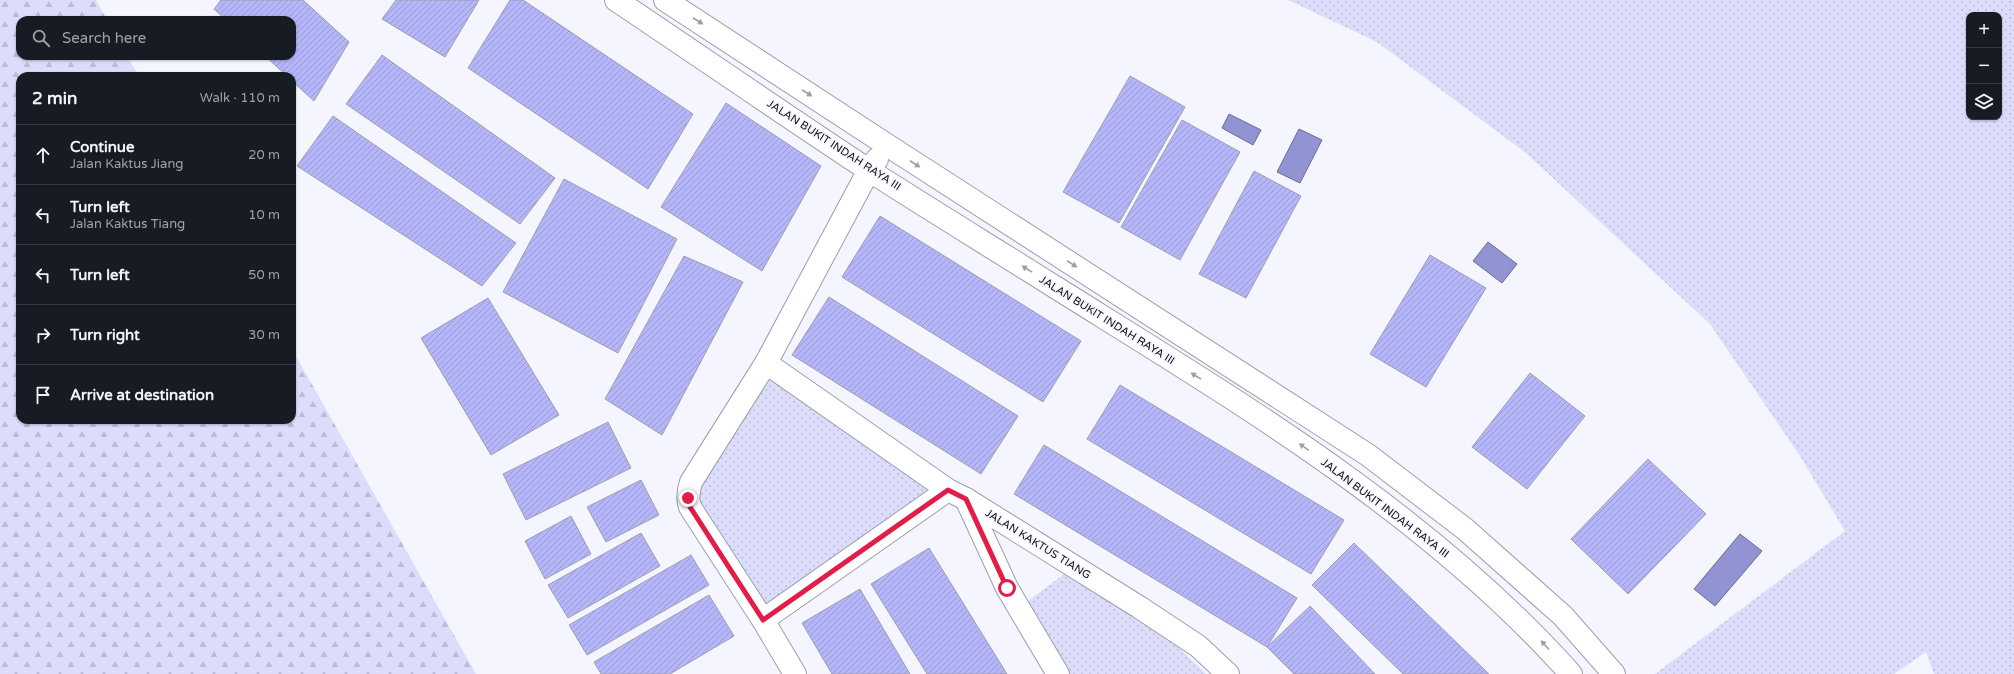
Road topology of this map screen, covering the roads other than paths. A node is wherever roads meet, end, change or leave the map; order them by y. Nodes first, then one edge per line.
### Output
1 (616, 0) edge
2 (665, 0) edge
3 (887, 145) junction
4 (869, 170) junction
5 (766, 363) junction
6 (1368, 455) junction
7 (1351, 479) junction
8 (957, 495) junction
9 (763, 620) junction
10 (795, 674) edge
11 (1058, 674) edge
12 (1228, 674) edge
13 (1571, 674) edge
14 (1614, 674) edge

1 - 4 street, JALAN BUKIT INDAH RAYA III
2 -> 3 street
3 - 4 street
3 -> 6 street
4 - 5 street
7 -> 4 street, JALAN BUKIT INDAH RAYA III
5 - 8 street, JALAN KAKTUS TIANG
5 - 9 street
6 - 7 street
6 - 14 street
13 -> 7 street, JALAN BUKIT INDAH RAYA III
8 - 9 street
8 - 11 street
8 - 12 street, JALAN KAKTUS TIANG
9 - 10 street

